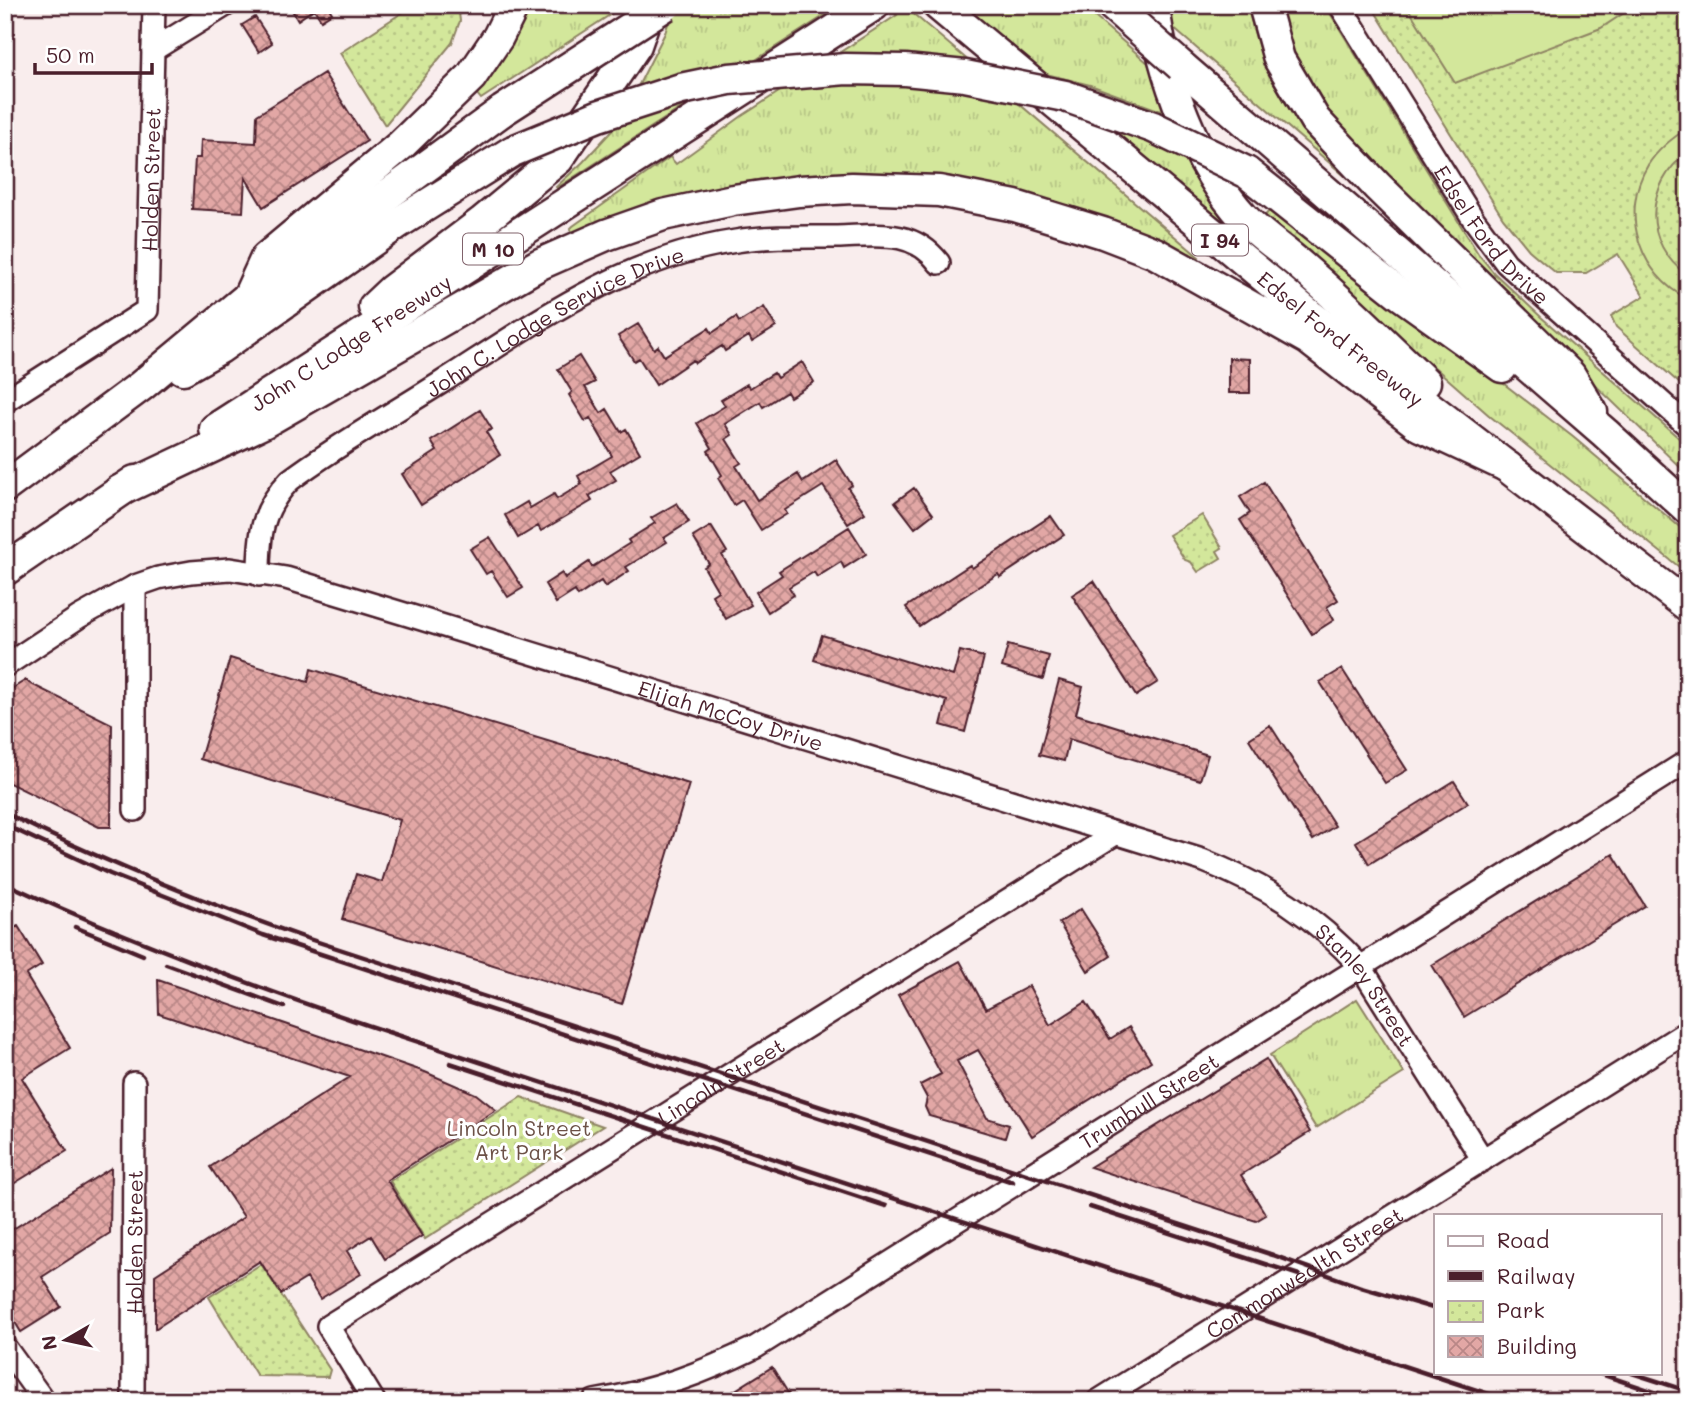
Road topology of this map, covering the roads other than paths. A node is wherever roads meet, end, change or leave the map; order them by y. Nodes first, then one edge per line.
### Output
1 (154, 5) edge
2 (226, 5) edge
3 (514, 5) edge
4 (650, 5) edge
5 (666, 5) edge
6 (939, 5) edge
7 (1264, 5) edge
8 (1340, 5) edge
9 (873, 6) edge
10 (1131, 10) edge
11 (153, 50) junction
12 (939, 263) dead end
13 (248, 297) junction
14 (318, 360) junction
15 (1536, 375) junction
16 (141, 386) junction
17 (5, 401) edge
18 (1688, 426) edge
19 (1605, 433) junction
20 (1508, 467) junction
21 (5, 487) edge
22 (119, 491) junction
23 (1546, 495) junction
24 (1688, 509) edge
25 (5, 570) edge
26 (259, 575) junction
27 (135, 586) junction
28 (1688, 606) edge
29 (5, 666) edge
30 (1688, 761) edge
31 (135, 810) dead end
32 (1115, 834) junction
33 (1202, 860) joint
34 (1361, 967) junction
35 (1688, 1031) edge
36 (134, 1083) dead end
37 (1483, 1160) junction
38 (5, 1347) edge
39 (44, 1401) edge
40 (133, 1401) edge
41 (374, 1401) edge
42 (594, 1401) edge
43 (1098, 1401) edge

1 - 11 street, Holden Street
2 - 11 street
3 - 13 highway
4 - 14 highway
5 - 13 highway, bridge
6 - 20 highway, Edsel Ford Freeway / I 94
7 - 19 highway
8 - 18 street, Edsel Ford Drive
9 - 14 highway, John C Lodge Freeway / M 10
10 - 15 highway, bridge
10 - 23 highway
11 - 17 street, Holden Street
12 - 26 street, John C. Lodge Service Drive
13 - 16 highway
14 - 22 highway, John C Lodge Freeway / M 10
15 - 16 highway, bridge
15 - 19 highway
16 - 21 highway
19 - 24 highway
20 - 22 highway
20 - 23 highway, Edsel Ford Freeway / I 94
22 - 25 highway, John C Lodge Freeway / M 10
23 - 28 highway, Edsel Ford Freeway / I 94
26 - 27 street
26 - 32 street, Elijah McCoy Drive
27 - 29 street
27 - 31 street
30 - 34 street, Trumbull Street
32 - 33 street, Elijah McCoy Drive
32 - 41 street, Lincoln Street
33 - 34 street, Stanley Street
34 - 37 street, Stanley Street
34 - 42 street, Trumbull Street
35 - 37 street, Commonwealth Street
36 - 40 street, Holden Street
37 - 43 street, Commonwealth Street
38 - 39 street

